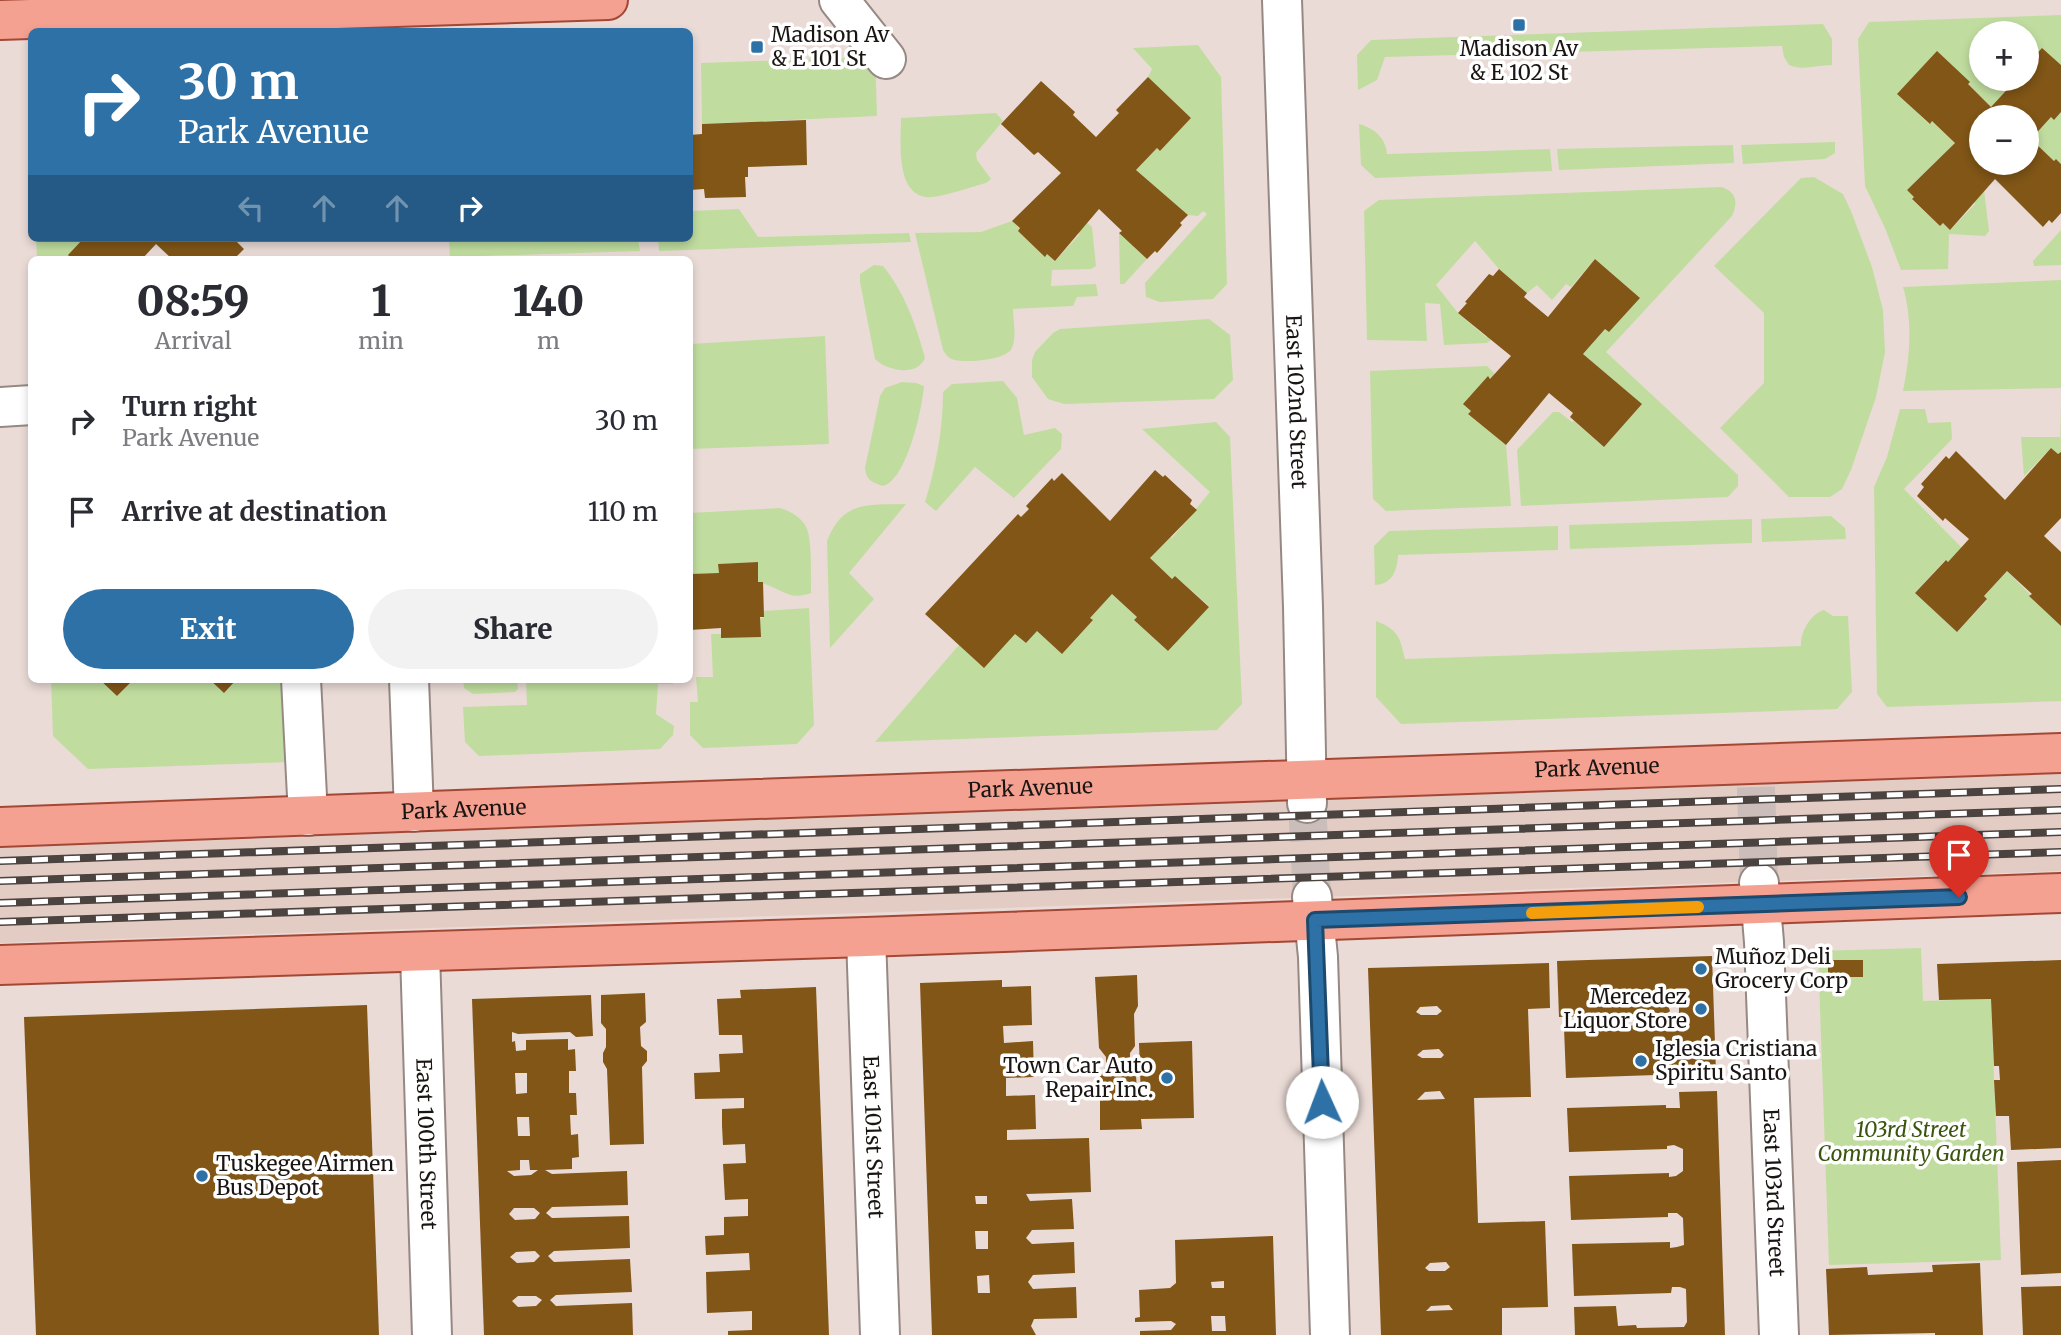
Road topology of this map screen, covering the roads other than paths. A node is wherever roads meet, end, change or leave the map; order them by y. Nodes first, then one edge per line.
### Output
1 (608, 0) edge
2 (839, 0) edge
3 (1282, 0) edge
4 (0, 20) edge
5 (886, 59) dead end
6 (28, 405) edge
7 (0, 407) edge
8 (302, 683) edge
9 (409, 683) edge
10 (2061, 753) edge
11 (1307, 790) junction
12 (414, 811) junction
13 (308, 816) junction
14 (0, 827) edge
15 (2061, 893) edge
16 (1760, 894) junction
17 (1313, 908) junction
18 (866, 937) junction
19 (420, 953) junction
20 (0, 965) edge
21 (432, 1335) edge
22 (880, 1335) edge
23 (1330, 1335) edge
24 (1779, 1335) edge

1 - 4 main road
2 - 5 street
3 - 11 street, East 102nd Street
6 - 7 street
8 - 13 street
9 - 12 street
10 - 11 main road, Park Avenue
11 - 12 main road, Park Avenue
12 - 13 main road, Park Avenue
13 - 14 main road, Park Avenue
15 - 16 main road
16 - 17 main road
16 - 24 street, East 103rd Street
17 - 18 main road
17 - 23 street
18 - 19 main road
18 - 22 street, East 101st Street
19 - 20 main road
19 - 21 street, East 100th Street

